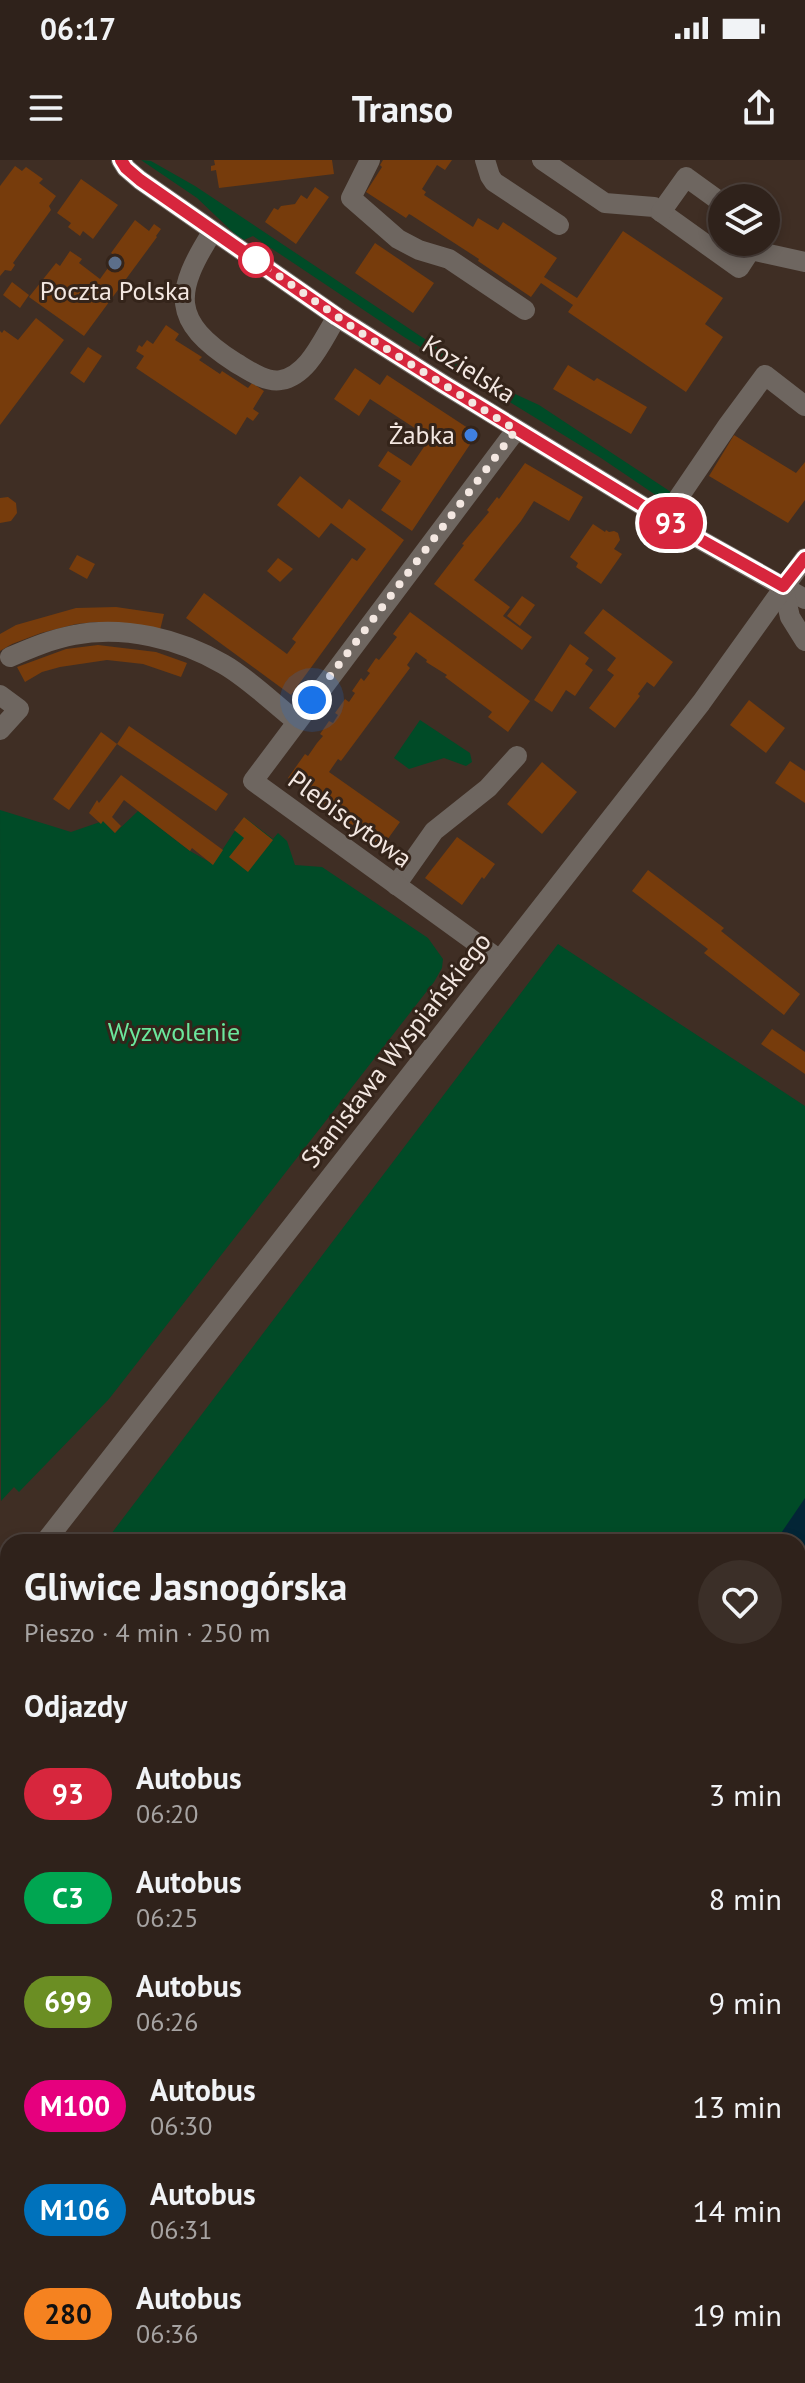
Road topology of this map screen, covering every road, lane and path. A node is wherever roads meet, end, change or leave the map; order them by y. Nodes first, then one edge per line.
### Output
1 (121, 160) edge
2 (370, 160) edge
3 (485, 160) edge
4 (542, 160) edge
5 (708, 193) edge
6 (661, 212) junction
7 (559, 225) dead end
8 (213, 231) junction
9 (708, 246) edge
10 (780, 254) edge
11 (722, 256) edge
12 (747, 256) edge
13 (805, 262) edge
14 (525, 310) dead end
15 (337, 317) junction
16 (805, 406) edge
17 (516, 430) junction
18 (664, 519) junction
19 (805, 558) edge
20 (783, 586) junction
21 (805, 599) edge
22 (805, 641) edge
23 (10, 657) dead end
24 (0, 695) edge
25 (296, 721) junction
26 (0, 730) edge
27 (517, 756) dead end
28 (396, 885) junction
29 (500, 960) junction
30 (51, 1534) edge

1 - 8 street, Kozielska
2 - 14 street
3 - 7 street
4 - 6 street
5 - 6 street
6 - 9 street
8 - 15 street, Kozielska
8 - 15 street
10 - 13 street
11 - 12 street
15 - 17 street, Kozielska
16 - 18 street
17 - 18 street, Kozielska
17 - 25 street, Plebiscytowa
18 - 20 street, Kozielska
19 - 20 street, Stanisława Wyspiańskiego
20 - 21 street, Kozielska
20 - 22 street
20 - 29 street, Stanisława Wyspiańskiego
23 - 25 street
24 - 26 street
25 - 28 street, Plebiscytowa
27 - 28 street
28 - 29 street, Plebiscytowa
29 - 30 street, Stanisława Wyspiańskiego

